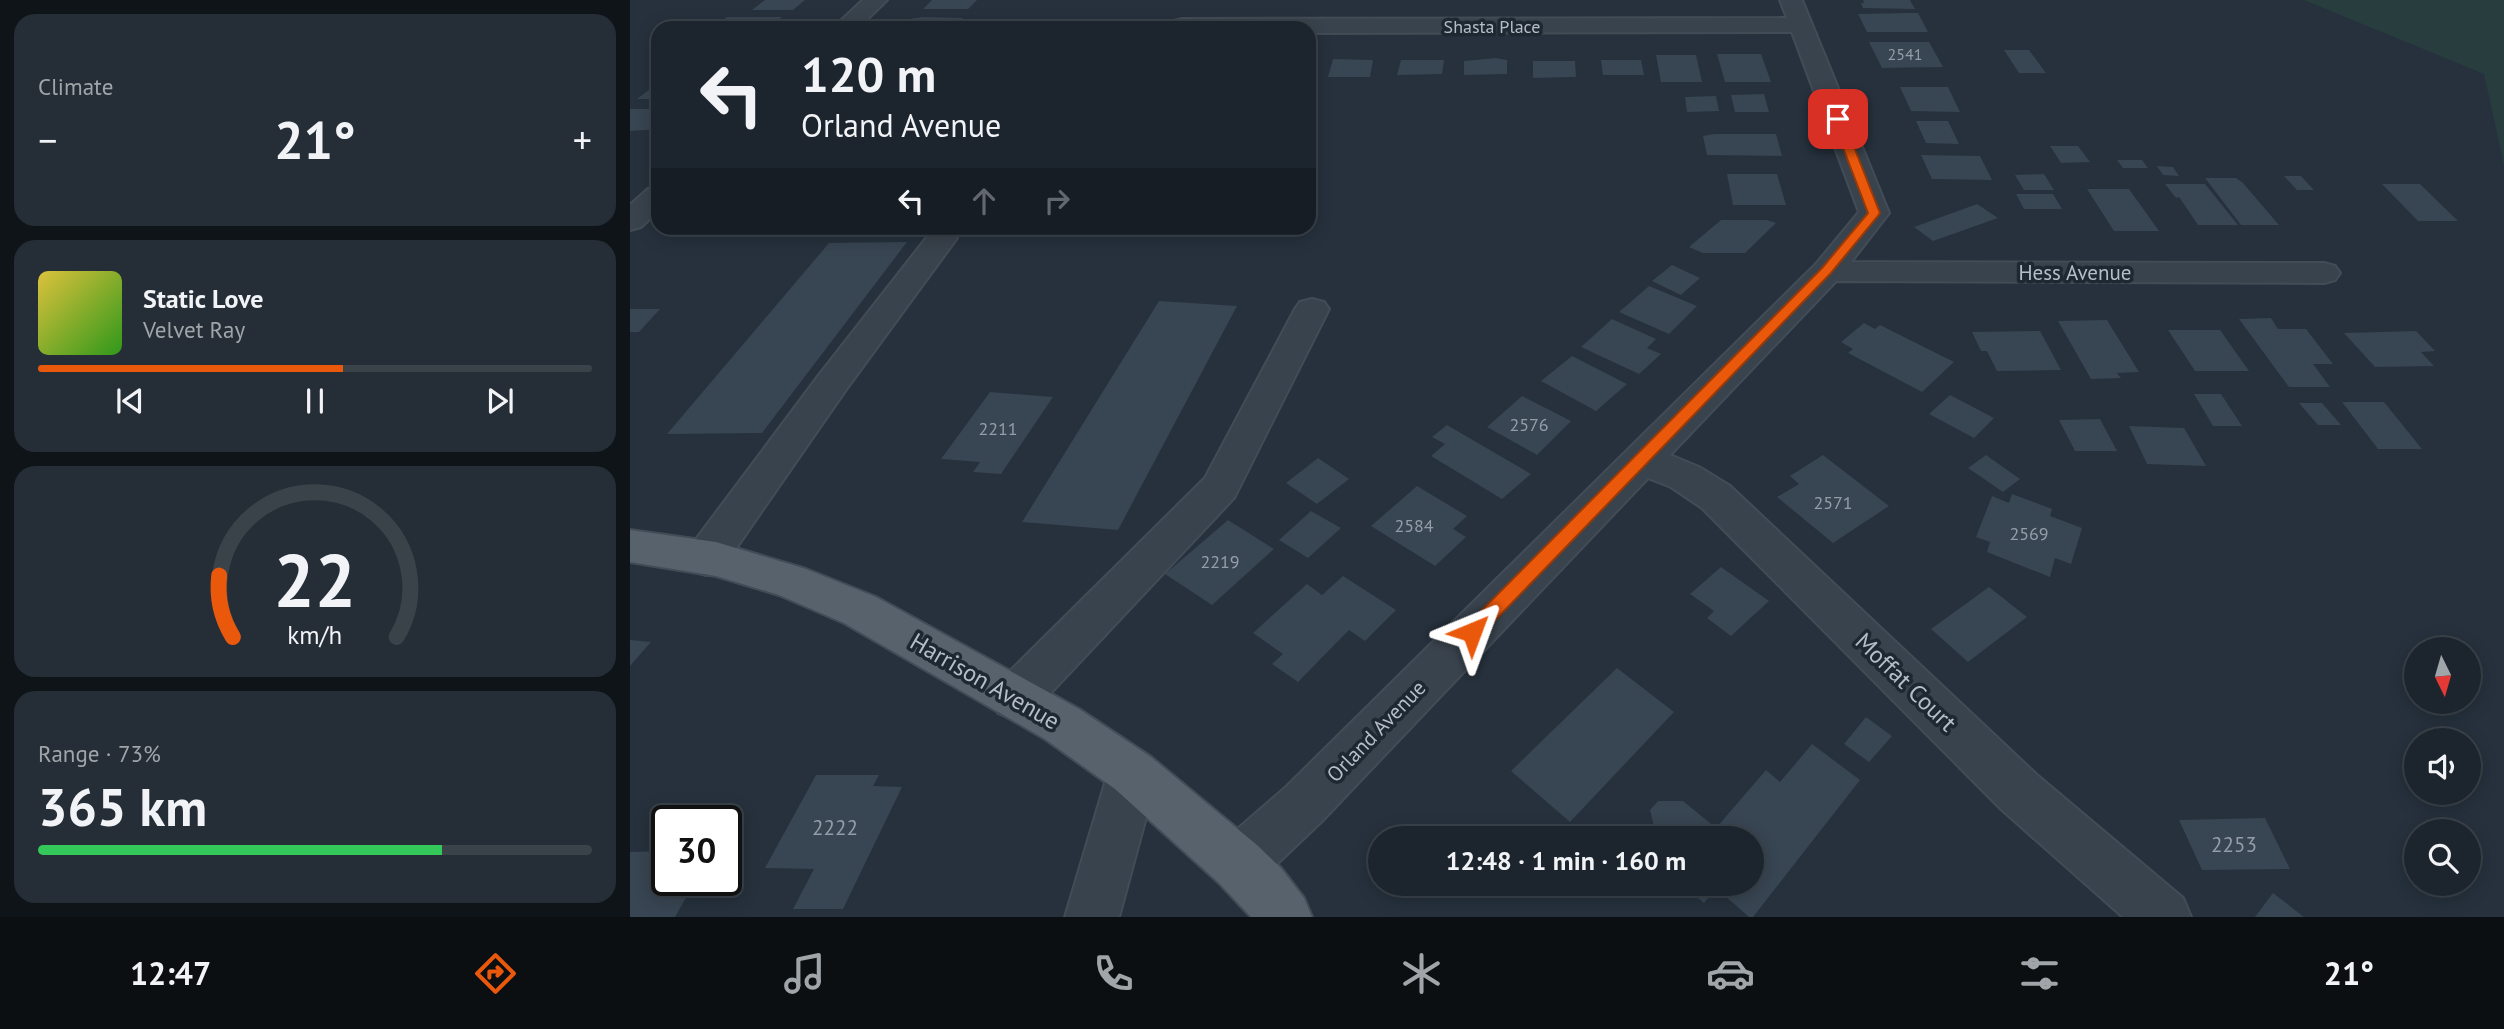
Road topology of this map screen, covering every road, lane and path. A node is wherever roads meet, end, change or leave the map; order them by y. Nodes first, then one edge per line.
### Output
1 (876, 0) edge
2 (1796, 13) edge
3 (853, 21) edge
4 (1316, 23) edge
5 (651, 201) edge
6 (630, 220) edge
7 (942, 238) dead end
8 (1827, 271) junction
9 (2324, 273) dead end
10 (1312, 309) dead end
11 (1641, 459) junction
12 (630, 546) edge
13 (706, 558) junction
14 (1015, 698) junction
15 (1133, 773) junction
16 (1238, 864) junction
17 (1092, 917) edge
18 (1285, 917) edge
19 (2164, 917) edge

1 - 3 street
2 - 4 street, Shasta Place
2 - 8 street, Orland Avenue
5 - 6 street
7 - 13 street
8 - 9 street, Hess Avenue
8 - 11 street, Orland Avenue
10 - 14 street
11 - 16 street, Orland Avenue
11 - 19 street, Moffat Court
12 - 13 main road, Harrison Avenue
13 - 14 main road, Harrison Avenue
14 - 15 main road, Harrison Avenue
15 - 16 main road, Harrison Avenue
15 - 17 street
16 - 18 main road, Harrison Avenue

